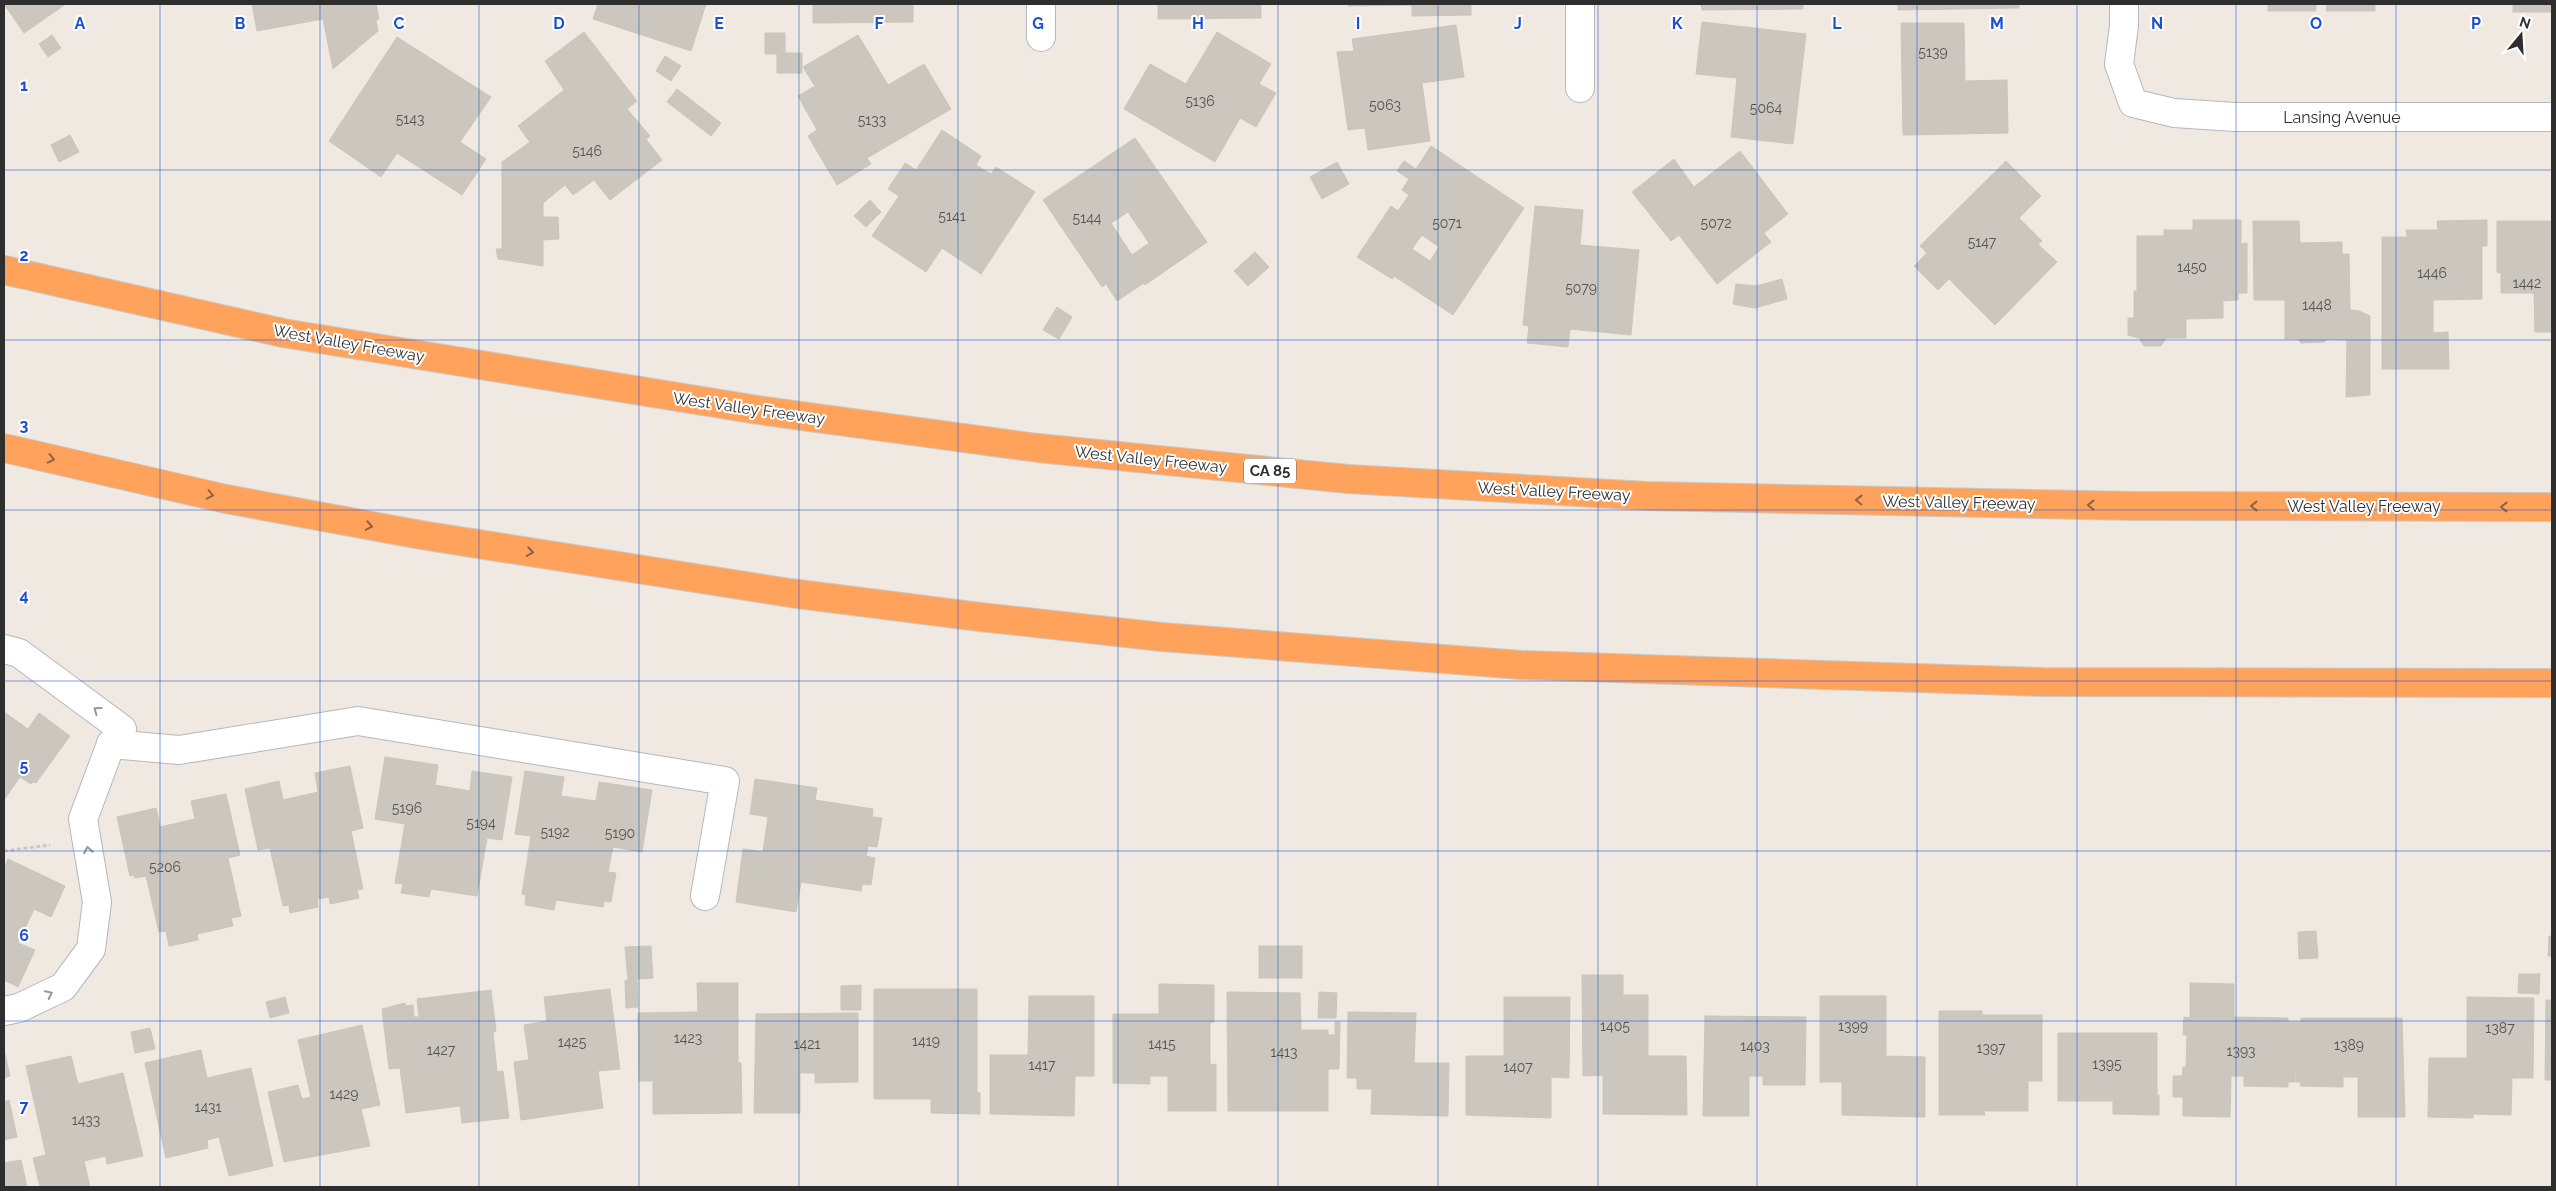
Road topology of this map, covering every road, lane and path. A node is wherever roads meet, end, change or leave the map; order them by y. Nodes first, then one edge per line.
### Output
1 (1041, 4) edge
2 (1580, 4) edge
3 (2124, 4) edge
4 (1042, 37) dead end
5 (1580, 88) dead end
6 (2552, 117) edge
7 (4, 270) edge
8 (4, 448) edge
9 (2552, 507) edge
10 (4, 649) edge
11 (2552, 683) edge
12 (110, 744) junction
13 (86, 839) junction
14 (4, 851) edge
15 (705, 896) dead end
16 (4, 1011) edge

1 - 4 street
2 - 5 street
3 - 6 street, Lansing Avenue
9 -> 7 highway, West Valley Freeway / CA 85
8 -> 11 highway
12 -> 10 street
12 - 13 street
12 - 15 street
13 - 14 path
16 -> 13 street

